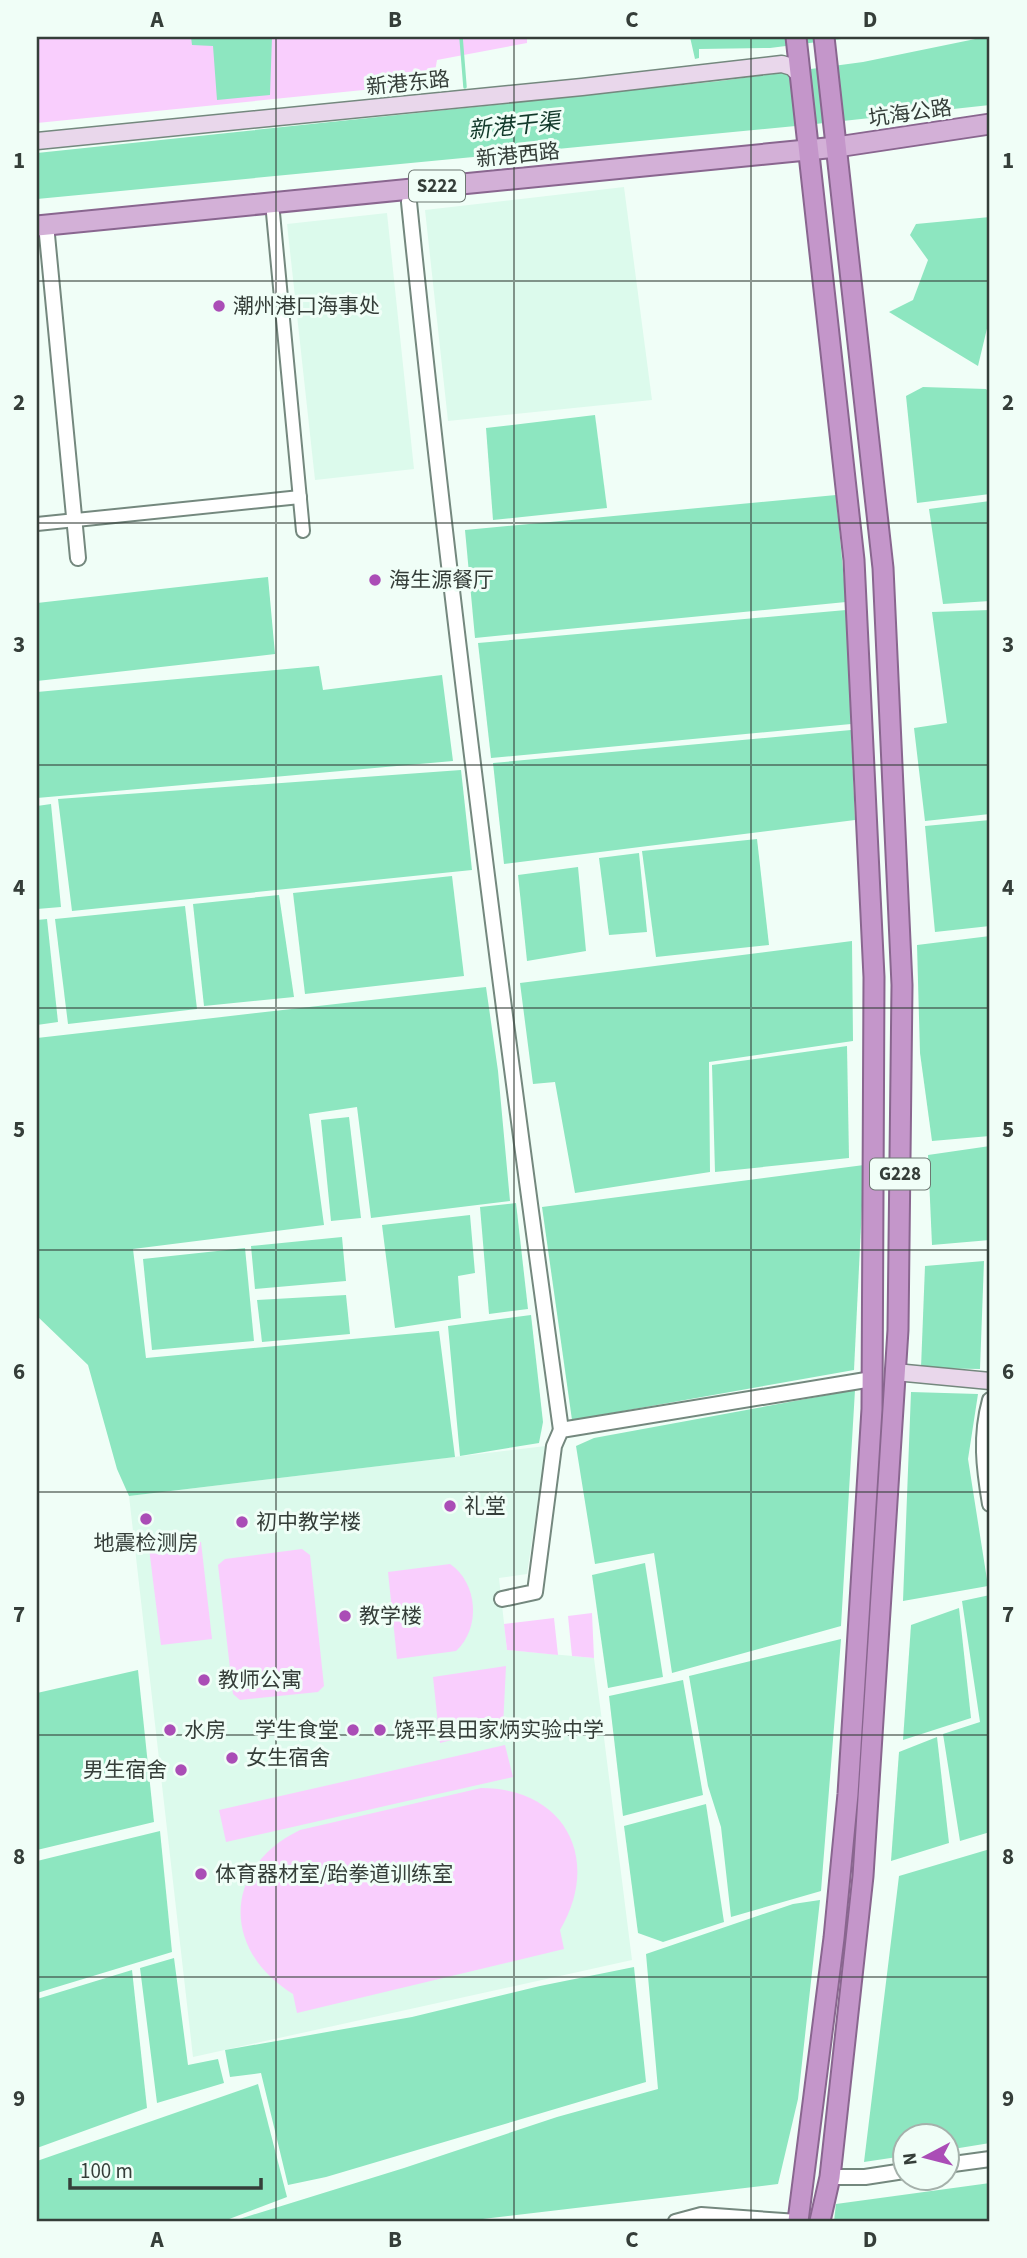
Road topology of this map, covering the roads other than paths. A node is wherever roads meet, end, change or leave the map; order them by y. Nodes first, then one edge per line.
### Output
1 (825, 46) edge
2 (794, 58) edge
3 (990, 124) edge
4 (37, 142) edge
5 (808, 142) junction
6 (837, 146) junction
7 (409, 202) dead end
8 (274, 213) dead end
9 (42, 230) edge
10 (300, 497) junction
11 (74, 520) junction
12 (37, 524) edge
13 (303, 531) dead end
14 (78, 558) dead end
15 (873, 1329) junction
16 (898, 1330) junction
17 (895, 1372) junction
18 (872, 1379) junction
19 (990, 1381) edge
20 (990, 1400) edge
21 (872, 1409) junction
22 (893, 1410) junction
23 (561, 1430) junction
24 (990, 1504) edge
25 (502, 1599) dead end
26 (990, 2159) edge
27 (960, 2163) edge
28 (804, 2174) junction
29 (890, 2174) edge
30 (830, 2177) junction
31 (675, 2221) edge
32 (798, 2221) edge
33 (820, 2221) edge

1 - 6 highway, G228
2 - 4 main road, 新港东路
2 - 5 highway, G228
3 - 6 main road, 坑海公路 / S222
5 - 6 main road, 新港西路 / S222
5 - 9 main road, 新港西路 / S222
5 - 15 highway, G228
6 - 16 highway, G228
7 - 23 street
8 - 10 street
9 - 11 street
10 - 11 street
10 - 13 street
11 - 12 street
11 - 14 street
15 - 16 highway
15 - 18 highway, G228
16 - 17 highway, G228
17 - 19 main road
17 - 22 highway, G228
18 - 21 highway, G228
18 - 23 street
20 - 24 street
21 - 22 highway
21 - 28 highway, G228
22 - 30 highway, G228
23 - 25 street
26 - 27 street
28 - 30 highway
28 - 32 highway, G228
29 - 30 street
30 - 33 highway, G228
31 - 32 street

